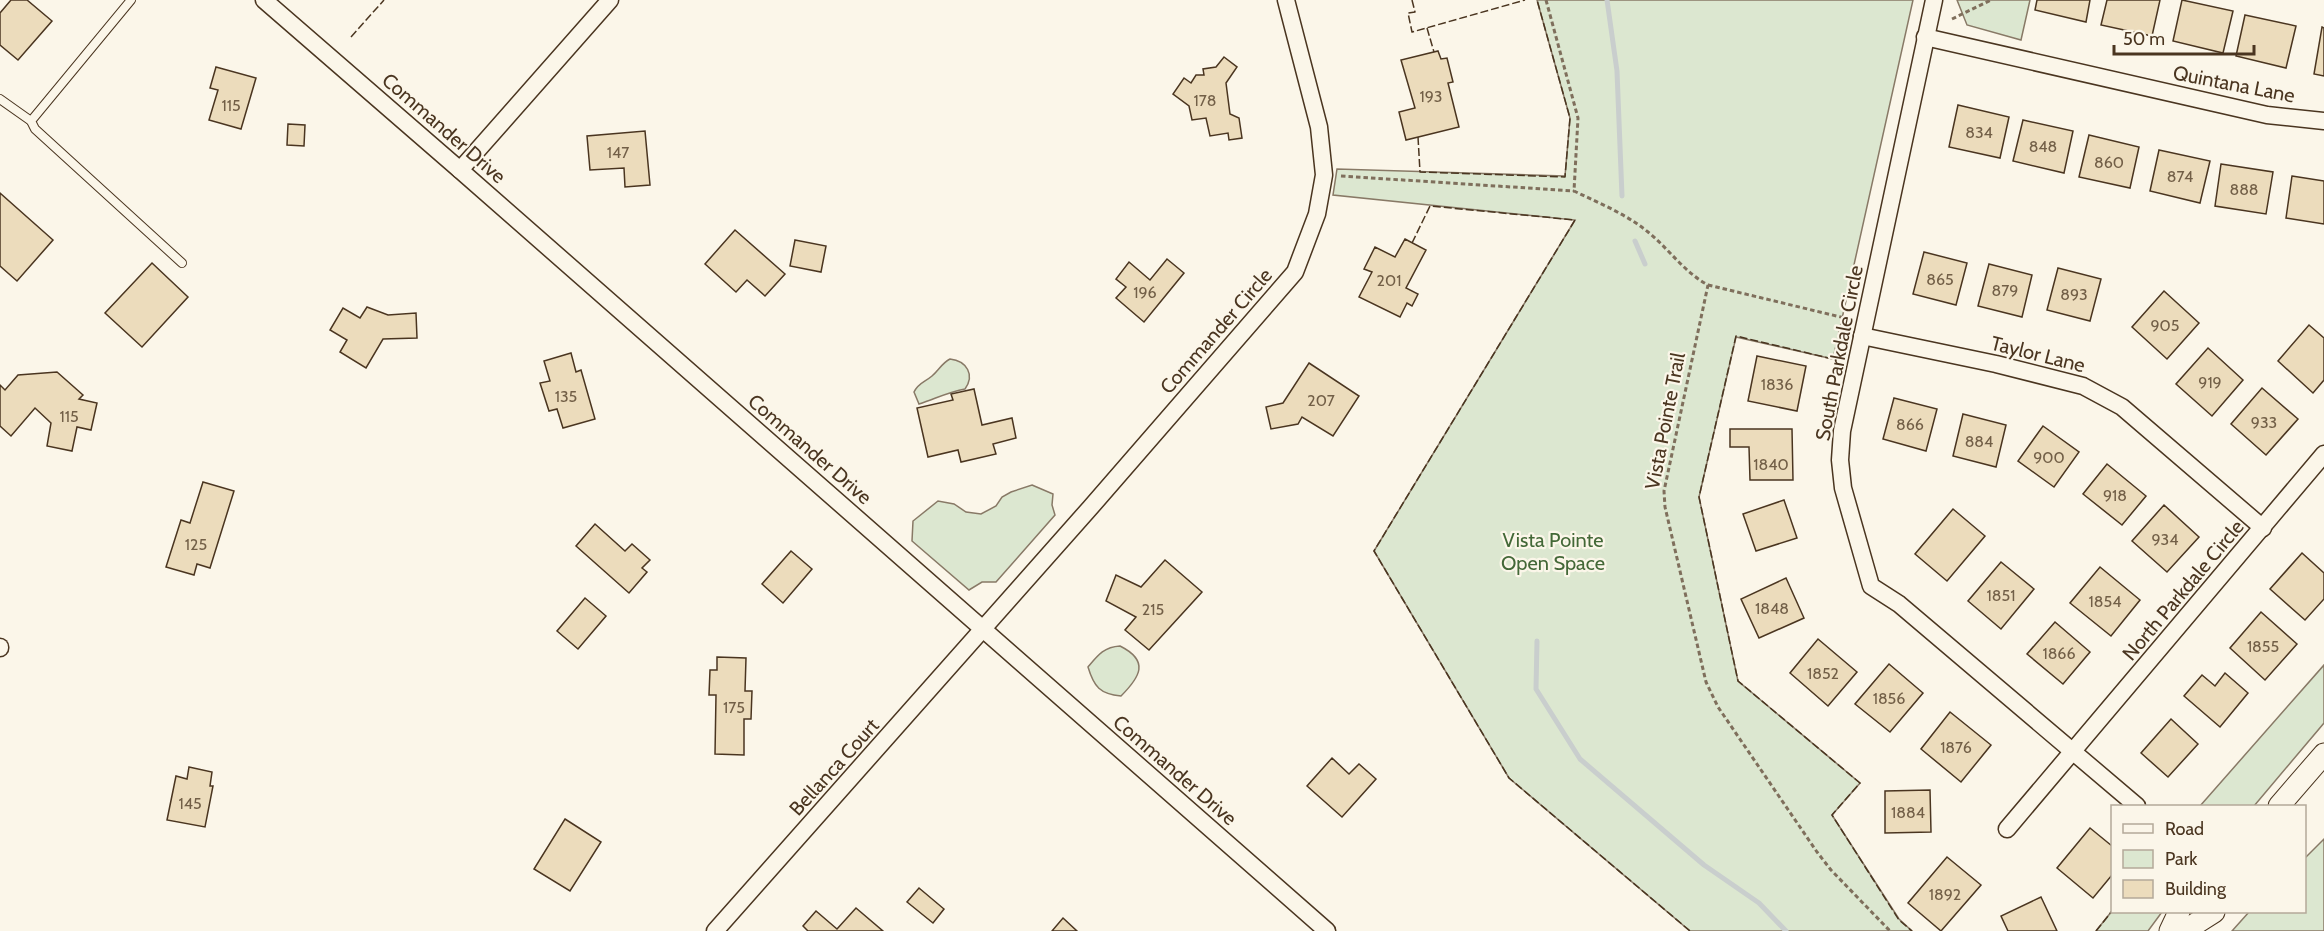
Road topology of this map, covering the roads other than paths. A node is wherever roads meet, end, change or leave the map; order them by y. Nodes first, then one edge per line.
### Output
1 (131, 0) edge
2 (264, 0) edge
3 (610, 0) edge
4 (1286, 0) edge
5 (1934, 0) edge
6 (1925, 37) junction
7 (0, 99) edge
8 (31, 121) junction
9 (2324, 121) edge
10 (460, 170) junction
11 (182, 264) dead end
12 (1862, 336) junction
13 (2324, 454) edge
14 (2263, 528) junction
15 (983, 629) junction
16 (2073, 753) junction
17 (2324, 754) edge
18 (2135, 805) edge
19 (2280, 805) edge
20 (2007, 829) dead end
21 (2179, 913) edge
22 (2212, 913) edge
23 (715, 931) edge
24 (1327, 931) edge
25 (2170, 931) edge
26 (2184, 931) edge

1 - 8 lane
2 - 10 street, Commander Drive
3 - 10 street
4 - 15 street, Commander Circle
5 - 6 street, South Parkdale Circle
6 - 9 street, Quintana Lane
6 - 12 street, South Parkdale Circle
7 - 8 lane
8 - 11 lane
10 - 15 street, Commander Drive
12 - 14 street, Taylor Lane
12 - 16 street, South Parkdale Circle
13 - 14 street, North Parkdale Circle
14 - 16 street, North Parkdale Circle
15 - 23 street, Bellanca Court
15 - 24 street, Commander Drive
16 - 18 street, South Parkdale Circle
16 - 20 street, North Parkdale Circle
17 - 19 street
21 - 25 street
22 - 26 street

